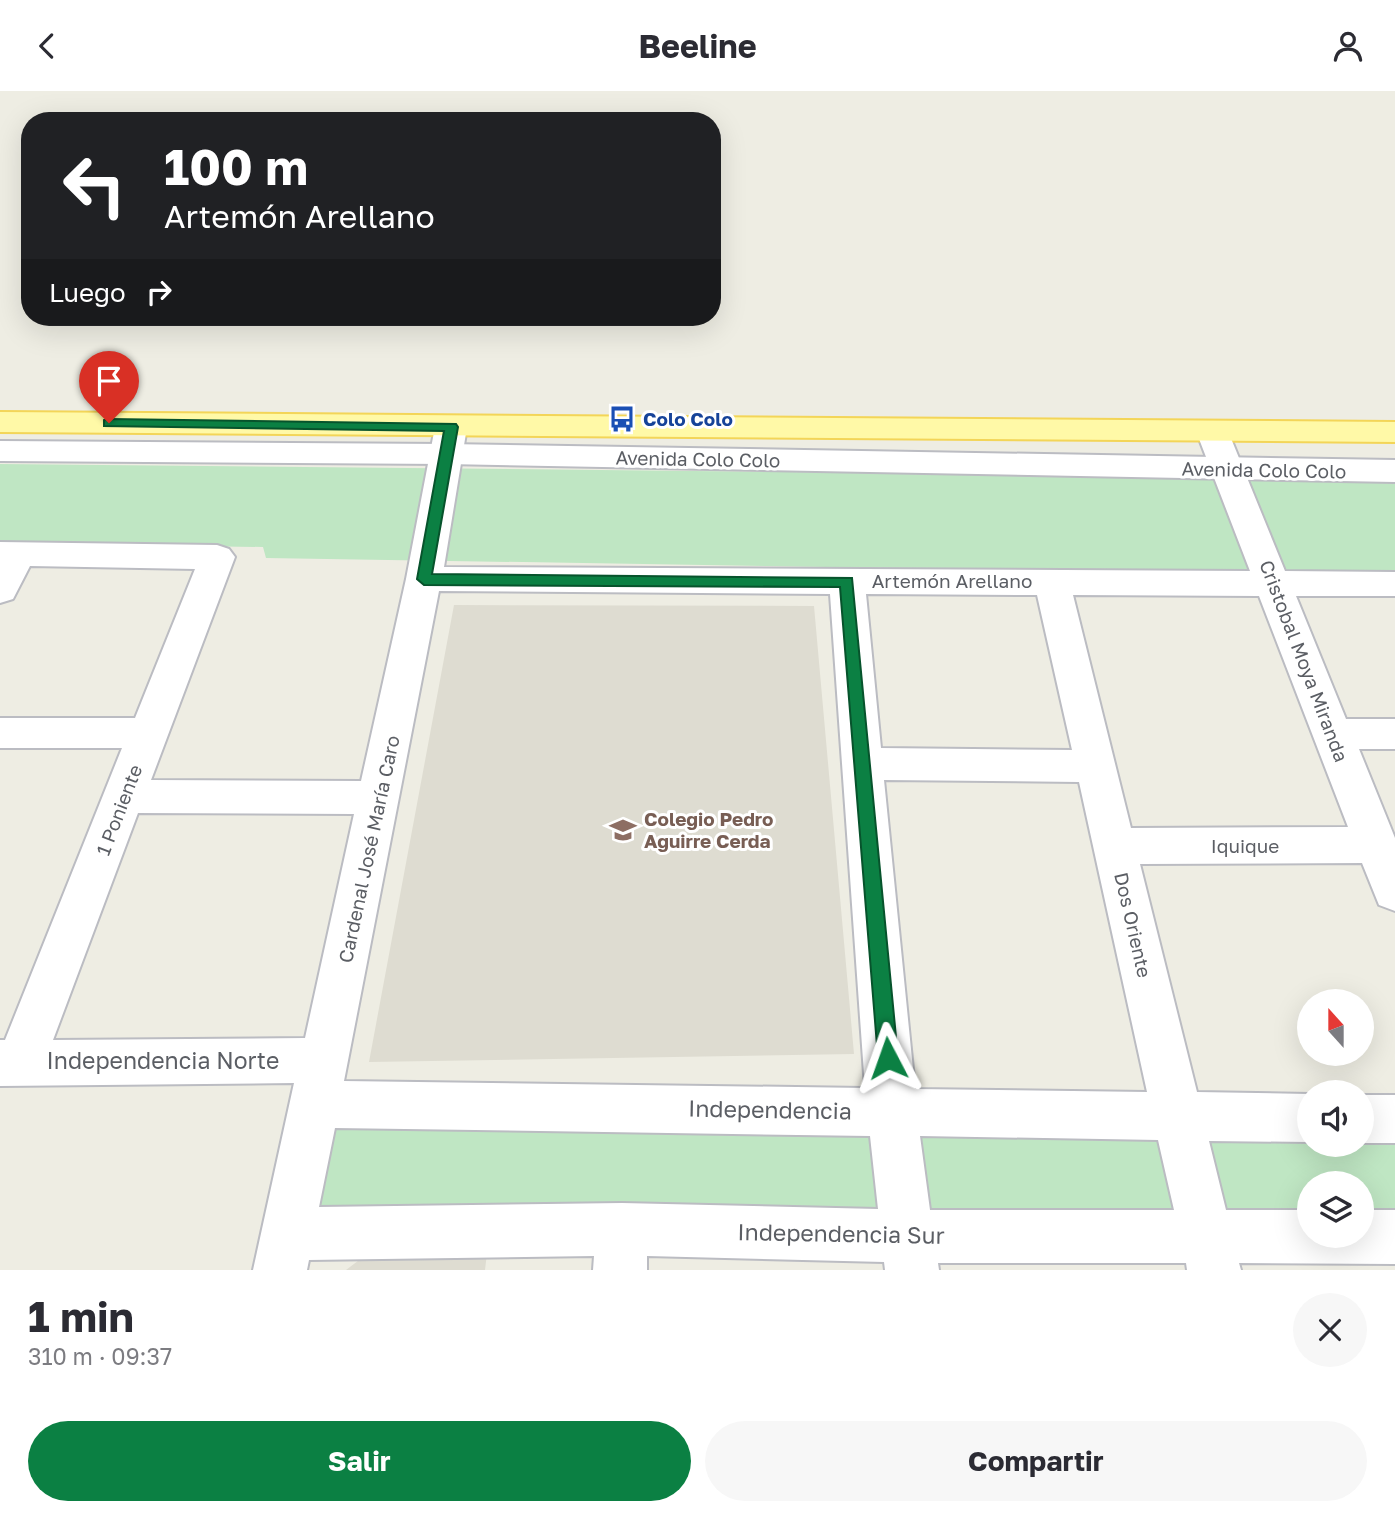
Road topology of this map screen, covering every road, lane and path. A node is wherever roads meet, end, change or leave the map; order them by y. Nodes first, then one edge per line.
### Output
1 (0, 422) edge
2 (1212, 431) junction
3 (1395, 432) edge
4 (449, 440) junction
5 (0, 451) edge
6 (1228, 470) junction
7 (1395, 471) edge
8 (9, 554) edge
9 (424, 579) junction
10 (1052, 580) junction
11 (847, 582) junction
12 (1274, 583) junction
13 (1395, 584) edge
14 (0, 590) edge
15 (0, 733) edge
16 (148, 733) junction
17 (1332, 734) junction
18 (1395, 734) edge
19 (864, 764) junction
20 (1095, 766) junction
21 (125, 796) junction
22 (379, 798) junction
23 (1377, 845) junction
24 (1114, 846) junction
25 (1395, 892) edge
26 (10, 1063) edge
27 (320, 1082) junction
28 (892, 1112) junction
29 (1178, 1116) junction
30 (1297, 1118) edge
31 (1374, 1119) edge
32 (1395, 1119) edge
33 (1395, 1237) edge
34 (621, 1250) edge
35 (284, 1252) edge
36 (910, 1253) edge
37 (1210, 1253) edge

1 - 4 main road, Avenida Colo Colo
2 - 3 main road, Avenida Colo Colo
2 - 4 main road, Avenida Colo Colo
2 - 6 street, Cristobal Moya Miranda
4 - 5 street, Avenida Colo Colo
4 - 6 street, Avenida Colo Colo
4 - 9 street, Cardenal José María Caro
6 - 7 street, Avenida Colo Colo
6 - 12 street, Cristobal Moya Miranda
8 - 14 street
8 - 16 street, 1 Poniente
9 - 11 street, Artemón Arellano
9 - 22 street, Cardenal José María Caro
10 - 11 street, Artemón Arellano
10 - 12 street, Artemón Arellano
10 - 20 street, Dos Oriente
11 - 19 street
12 - 13 street, Artemón Arellano
12 - 17 street, Cristobal Moya Miranda
15 - 16 street
16 - 21 street, 1 Poniente
17 - 18 street
17 - 23 street, Cristobal Moya Miranda
19 - 20 street
19 - 28 street
20 - 24 street, Dos Oriente
21 - 22 street
21 - 26 street, 1 Poniente
22 - 27 street, Cardenal José María Caro
23 - 24 street, Iquique
23 - 25 street, Cristobal Moya Miranda
24 - 29 street, Dos Oriente
26 - 27 street, Independencia Norte
27 - 28 street, Independencia
27 - 35 street, Cardenal José María Caro
28 - 29 street, Independencia
28 - 36 street
29 - 30 street, Independencia
29 - 37 street, Dos Oriente
31 - 32 street
33 - 37 street, Independencia Sur
34 - 35 street, Independencia Sur
34 - 36 street, Independencia Sur
36 - 37 street, Independencia Sur

